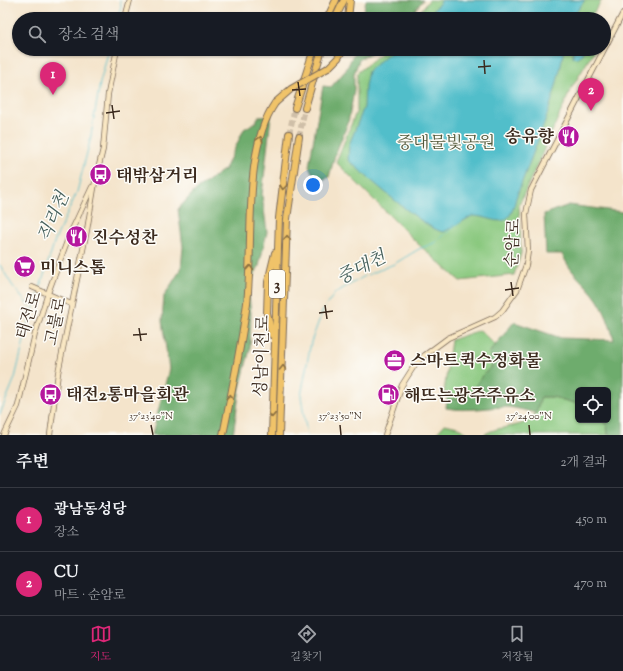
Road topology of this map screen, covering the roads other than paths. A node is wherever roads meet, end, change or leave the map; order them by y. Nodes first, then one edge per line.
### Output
1 (130, 0) edge
2 (336, 0) edge
3 (344, 0) edge
4 (350, 0) edge
5 (127, 12) edge
6 (330, 12) edge
7 (338, 12) edge
8 (349, 12) edge
9 (623, 13) edge
10 (611, 36) edge
11 (116, 56) edge
12 (312, 56) edge
13 (320, 56) edge
14 (339, 56) edge
15 (601, 56) edge
16 (295, 108) tunnel mouth
17 (305, 108) tunnel mouth
18 (289, 134) tunnel mouth
19 (299, 137) tunnel mouth
20 (95, 182) junction
21 (279, 218) junction
22 (32, 287) dead end
23 (46, 292) junction
24 (71, 304) junction
25 (274, 372) junction
26 (5, 433) edge
27 (50, 435) edge
28 (223, 435) edge
29 (272, 435) edge
30 (279, 435) edge
31 (385, 435) edge

1 - 5 street
2 - 6 highway
3 - 7 highway
4 - 8 highway
9 - 10 street, 순암로
11 - 20 street, 고불로
12 - 16 highway
13 - 17 highway
28 -> 14 highway, bridge
15 - 31 street, 순암로
18 -> 21 highway, 성남이천로 / 3
30 -> 19 highway, 성남이천로 / 3
20 - 23 street, 태전로
20 - 24 street, 고불로
21 - 25 highway, 성남이천로 / 3
21 - 25 highway
22 - 23 street
23 - 24 street
23 - 26 street, 태전로
24 - 27 street, 고불로
25 -> 29 highway, 성남이천로 / 3

